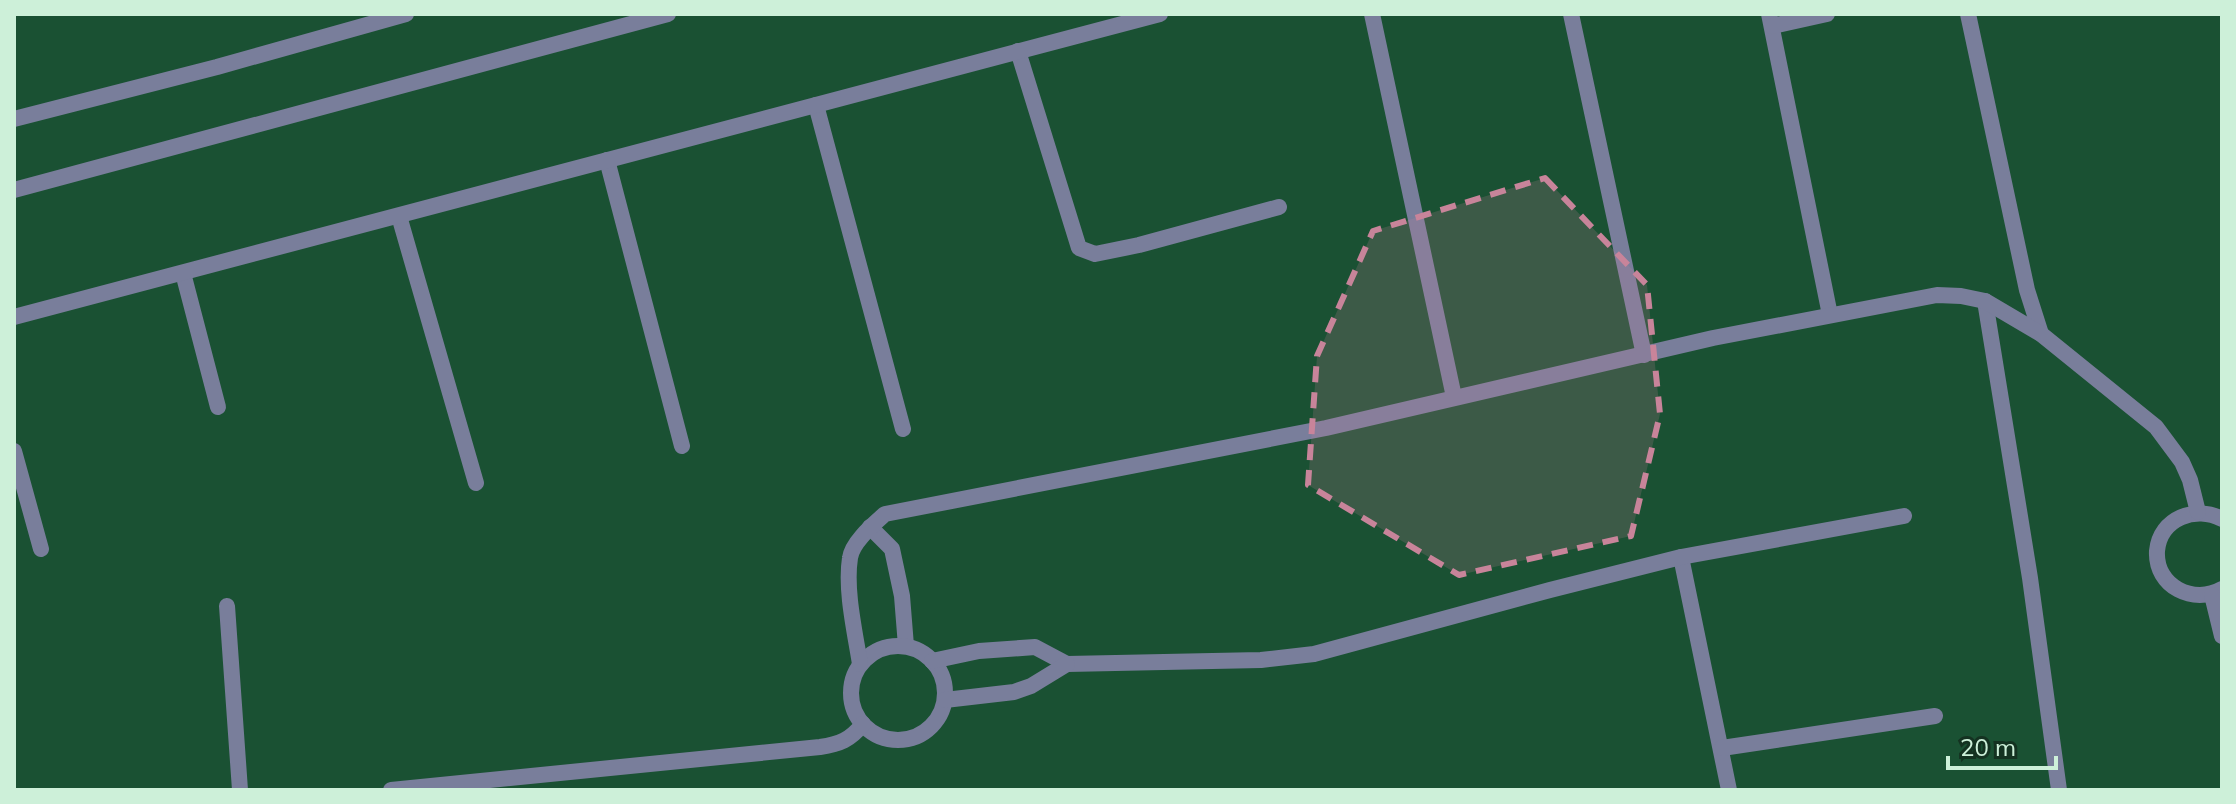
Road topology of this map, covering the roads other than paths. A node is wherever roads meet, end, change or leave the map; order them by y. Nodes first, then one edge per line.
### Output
1 (406, 14) edge
2 (668, 14) edge
3 (1160, 14) edge
4 (1372, 14) edge
5 (1571, 14) edge
6 (1827, 14) edge
7 (1968, 14) edge
8 (1770, 20) edge
9 (1018, 51) junction
10 (816, 105) junction
11 (14, 119) edge
12 (607, 160) junction
13 (14, 190) edge
14 (1279, 207) dead end
15 (399, 216) junction
16 (183, 273) junction
17 (1985, 301) junction
18 (1830, 315) junction
19 (14, 317) edge
20 (2041, 334) junction
21 (1644, 355) junction
22 (1454, 397) junction
23 (218, 407) dead end
24 (903, 429) dead end
25 (682, 446) dead end
26 (14, 451) edge
27 (476, 483) dead end
28 (2198, 512) junction
29 (1904, 516) dead end
30 (2222, 519) edge
31 (870, 527) junction
32 (41, 549) dead end
33 (1681, 557) junction
34 (2217, 592) edge
35 (227, 606) dead end
36 (2222, 636) edge
37 (906, 646) junction
38 (932, 661) junction
39 (860, 664) junction
40 (1067, 664) junction
41 (945, 700) junction
42 (1935, 716) dead end
43 (863, 724) junction
44 (1722, 748) junction
45 (240, 790) edge
46 (391, 790) edge
47 (1729, 790) edge
48 (2059, 790) edge

1 - 11 street
2 - 13 street
3 - 9 street
4 - 22 street
5 - 21 street
6 - 8 street
7 - 20 street
8 - 18 street
9 - 10 street
9 - 14 street
10 - 12 street
10 - 24 street
12 - 15 street
12 - 25 street
15 - 16 street
15 - 27 street
16 - 19 street
16 - 23 street
17 - 18 street
17 - 20 street
17 - 48 street
18 - 21 street
20 - 28 street
21 - 22 street
22 - 31 street
26 - 32 street
28 - 30 street
28 - 34 street
29 - 33 street
31 - 37 street
31 - 39 street
33 - 40 street
33 - 44 street
34 - 36 street
35 - 45 street
37 - 38 street
37 - 39 street
38 - 40 street
38 - 41 street
39 - 43 street
40 - 41 street
41 - 43 street
42 - 44 street
43 - 46 street
44 - 47 street

